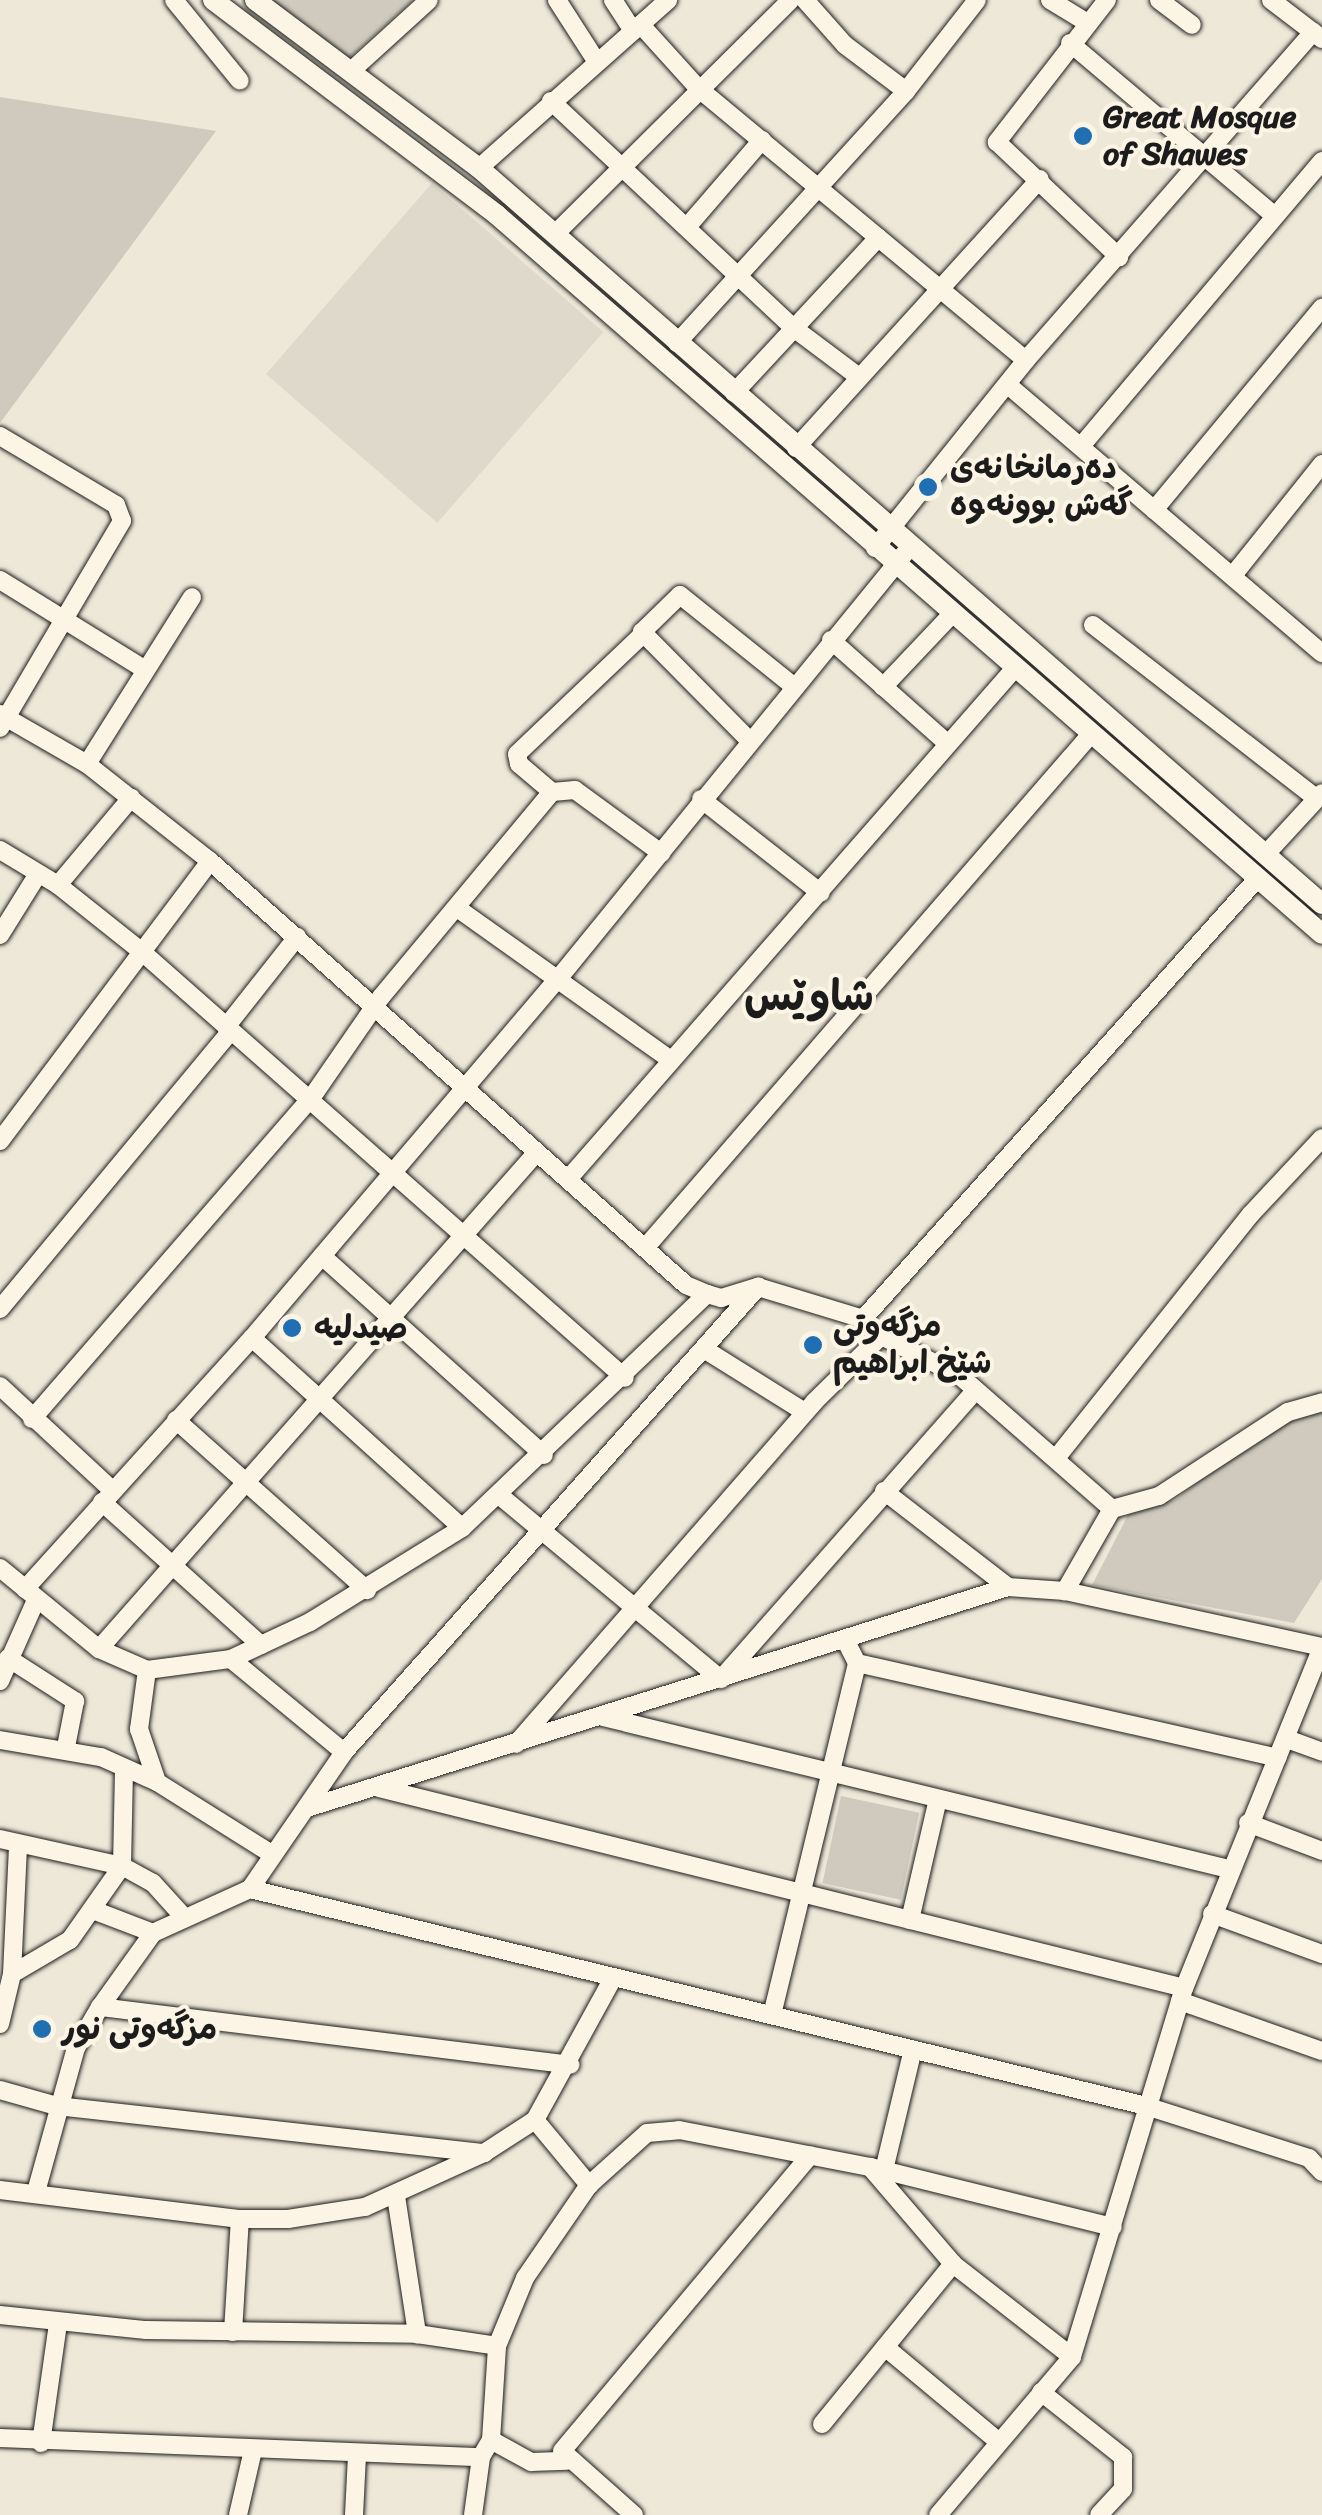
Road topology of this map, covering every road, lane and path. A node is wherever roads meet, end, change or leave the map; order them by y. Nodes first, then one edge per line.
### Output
1 (174, 0) edge
2 (213, 0) edge
3 (254, 0) edge
4 (429, 0) edge
5 (557, 0) edge
6 (614, 0) edge
7 (668, 0) edge
8 (791, 0) edge
9 (805, 0) edge
10 (1050, 0) edge
11 (1107, 0) edge
12 (1159, 0) edge
13 (1271, 0) edge
14 (973, 1) edge
15 (1086, 22) junction
16 (1192, 26) dead end
17 (637, 28) junction
18 (1318, 36) edge
19 (1070, 43) junction
20 (595, 59) junction
21 (351, 72) junction
22 (240, 80) dead end
23 (698, 88) junction
24 (906, 91) junction
25 (550, 101) junction
26 (398, 107) junction
27 (384, 126) junction
28 (762, 140) junction
29 (1202, 158) junction
30 (480, 168) junction
31 (620, 168) junction
32 (1319, 170) edge
33 (1040, 179) junction
34 (820, 188) junction
35 (1275, 216) junction
36 (688, 227) junction
37 (556, 234) junction
38 (878, 238) junction
39 (1119, 257) junction
40 (736, 276) junction
41 (941, 288) junction
42 (1322, 308) edge
43 (795, 328) junction
44 (677, 343) junction
45 (1026, 360) junction
46 (859, 376) junction
47 (1008, 384) junction
48 (734, 394) junction
49 (0, 436) edge
50 (1082, 446) junction
51 (796, 448) junction
52 (1322, 464) edge
53 (1154, 510) junction
54 (882, 540) junction
55 (901, 556) junction
56 (1234, 574) junction
57 (0, 580) edge
58 (192, 598) dead end
59 (952, 614) junction
60 (64, 619) junction
61 (1093, 625) dead end
62 (642, 635) junction
63 (831, 640) junction
64 (1318, 642) edge
65 (1014, 668) junction
66 (144, 669) junction
67 (792, 686) junction
68 (883, 686) junction
69 (2, 720) edge
70 (1090, 734) junction
71 (748, 739) junction
72 (946, 742) junction
73 (87, 764) junction
74 (552, 792) junction
75 (1319, 795) edge
76 (130, 798) junction
77 (702, 800) junction
78 (0, 850) edge
79 (661, 853) junction
80 (1264, 855) junction
81 (210, 862) junction
82 (38, 874) junction
83 (1257, 879) junction
84 (58, 885) junction
85 (822, 893) junction
86 (1322, 904) edge
87 (458, 908) junction
88 (0, 934) edge
89 (1322, 934) edge
90 (296, 937) junction
91 (142, 951) junction
92 (558, 979) junction
93 (377, 1010) junction
94 (229, 1029) junction
95 (671, 1060) junction
96 (466, 1085) junction
97 (312, 1097) junction
98 (1322, 1138) edge
99 (0, 1141) edge
100 (537, 1152) junction
101 (394, 1169) junction
102 (569, 1178) junction
103 (461, 1233) junction
104 (645, 1248) junction
105 (322, 1256) junction
106 (758, 1287) junction
107 (706, 1294) junction
108 (0, 1309) edge
109 (392, 1315) junction
110 (863, 1319) junction
111 (252, 1338) junction
112 (878, 1339) junction
113 (704, 1349) junction
114 (625, 1378) junction
115 (0, 1386) edge
116 (976, 1390) junction
117 (317, 1400) junction
118 (1322, 1402) edge
119 (805, 1412) junction
120 (32, 1419) junction
121 (176, 1420) junction
122 (544, 1455) junction
123 (1057, 1457) junction
124 (246, 1482) junction
125 (884, 1491) junction
126 (107, 1496) junction
127 (499, 1496) junction
128 (1112, 1510) junction
129 (462, 1528) junction
130 (543, 1535) junction
131 (172, 1560) junction
132 (0, 1568) edge
133 (1008, 1587) junction
134 (367, 1590) junction
135 (1065, 1591) junction
136 (31, 1595) junction
137 (635, 1608) junction
138 (845, 1639) junction
139 (261, 1645) junction
140 (99, 1650) junction
141 (1321, 1654) edge
142 (8, 1658) junction
143 (232, 1659) junction
144 (857, 1663) junction
145 (147, 1670) junction
146 (721, 1678) junction
147 (0, 1681) edge
148 (602, 1716) junction
149 (1287, 1739) junction
150 (0, 1740) edge
151 (516, 1744) junction
152 (66, 1747) junction
153 (344, 1752) junction
154 (1322, 1752) edge
155 (1277, 1758) junction
156 (124, 1770) junction
157 (830, 1773) junction
158 (158, 1782) junction
159 (379, 1788) junction
160 (938, 1798) junction
161 (307, 1808) junction
162 (1248, 1822) junction
163 (9, 1842) edge
164 (1322, 1851) edge
165 (272, 1854) junction
166 (122, 1866) junction
167 (1229, 1869) junction
168 (250, 1889) junction
169 (801, 1894) junction
170 (93, 1910) junction
171 (1212, 1914) junction
172 (182, 1915) junction
173 (910, 1920) junction
174 (153, 1932) junction
175 (1322, 1954) edge
176 (8, 1967) edge
177 (613, 1978) junction
178 (1182, 1994) junction
179 (100, 2006) junction
180 (772, 2015) junction
181 (0, 2024) edge
182 (913, 2050) junction
183 (1322, 2051) edge
184 (570, 2065) junction
185 (0, 2090) edge
186 (57, 2106) junction
187 (1146, 2106) junction
188 (535, 2120) junction
189 (484, 2153) junction
190 (810, 2155) junction
191 (877, 2168) junction
192 (1322, 2172) edge
193 (589, 2185) junction
194 (0, 2190) edge
195 (36, 2192) junction
196 (396, 2196) junction
197 (240, 2219) junction
198 (1113, 2227) junction
199 (953, 2264) junction
200 (0, 2315) edge
201 (58, 2324) junction
202 (233, 2332) junction
203 (417, 2334) junction
204 (497, 2346) junction
205 (884, 2347) junction
206 (1072, 2357) junction
207 (1041, 2392) junction
208 (822, 2424) dead end
209 (0, 2438) edge
210 (491, 2440) junction
211 (1000, 2442) junction
212 (41, 2443) junction
213 (253, 2450) junction
214 (358, 2455) junction
215 (481, 2457) junction
216 (567, 2462) junction
217 (238, 2515) edge
218 (354, 2515) edge
219 (473, 2515) edge
220 (634, 2515) edge
221 (938, 2515) edge
222 (1099, 2515) edge

1 - 22 street
2 - 27 street
3 - 21 street
4 - 21 street
5 - 20 street
6 - 17 street
7 - 17 street
8 - 23 street
9 - 24 street
10 - 15 street
11 - 15 street
12 - 16 street
13 - 18 street
14 - 24 street
15 - 19 street
17 - 20 street
17 - 23 street
18 - 29 street
19 - 29 street
19 - 33 street
20 - 25 street
21 - 26 street
23 - 28 street
23 - 31 street
24 - 34 street
25 - 30 street
25 - 31 street
26 - 27 street
26 - 30 street
27 - 54 street
28 - 34 street
28 - 36 street
29 - 35 street
29 - 39 street
30 - 37 street
31 - 36 street
31 - 37 street
32 - 35 street
33 - 39 street
33 - 41 street
34 - 38 street
34 - 40 street
35 - 50 street
36 - 40 street
37 - 44 street
38 - 41 street
38 - 43 street
39 - 45 street
40 - 43 street
40 - 44 street
41 - 45 street
41 - 46 street
42 - 53 street
43 - 46 street
43 - 48 street
44 - 48 street
45 - 47 street
46 - 51 street
47 - 50 street
47 - 54 street
48 - 51 street
49 - 60 street
50 - 53 street
51 - 54 street
52 - 56 street
53 - 56 street
54 - 55 street
55 - 59 street
55 - 63 street
55 - 80 street
56 - 64 street
57 - 60 street
58 - 66 street
59 - 65 street
59 - 68 street
60 - 66 street
60 - 69 street
61 - 75 street
62 - 67 street
62 - 71 street
62 - 74 street
63 - 67 street
63 - 68 street
65 - 70 street
65 - 72 street
66 - 73 street
67 - 71 street
68 - 72 street
69 - 73 street
70 - 83 street
70 - 104 street
71 - 77 street
72 - 85 street
73 - 76 street
74 - 79 street
74 - 87 street
75 - 80 street
76 - 81 street
76 - 84 street
77 - 79 street
77 - 85 street
78 - 82 street
79 - 92 street
80 - 86 street
81 - 90 street
81 - 91 street
82 - 84 street
82 - 88 street
83 - 89 street
83 - 110 street
84 - 91 street
85 - 95 street
87 - 92 street
87 - 93 street
90 - 93 street
90 - 94 street
91 - 94 street
91 - 99 street
92 - 95 street
92 - 96 street
93 - 96 street
93 - 97 street
94 - 97 street
94 - 108 street
95 - 102 street
96 - 100 street
96 - 101 street
97 - 101 street
97 - 120 street
98 - 123 street
100 - 102 street
100 - 103 street
101 - 103 street
101 - 105 street
102 - 104 street
103 - 109 street
103 - 114 street
104 - 107 street
105 - 109 street
105 - 111 street
106 - 107 street
106 - 110 street
106 - 113 street
107 - 114 street
109 - 117 street
109 - 122 street
110 - 112 street
111 - 117 street
111 - 121 street
112 - 116 street
112 - 119 street
113 - 119 street
113 - 130 street
114 - 122 street
115 - 120 street
116 - 123 street
116 - 125 street
117 - 124 street
117 - 129 street
118 - 128 street
119 - 137 street
120 - 126 street
121 - 124 street
121 - 126 street
122 - 127 street
123 - 128 street
124 - 131 street
124 - 134 street
125 - 133 street
125 - 146 street
126 - 131 street
126 - 136 street
127 - 129 street
127 - 130 street
128 - 135 street
129 - 134 street
130 - 137 street
130 - 153 street
131 - 139 street
131 - 140 street
132 - 136 street
133 - 135 street
133 - 138 street
134 - 139 street
135 - 141 street
136 - 140 street
136 - 142 street
137 - 146 street
137 - 151 street
138 - 144 street
138 - 146 street
139 - 143 street
140 - 145 street
141 - 149 street
142 - 147 street
142 - 152 street
143 - 145 street
143 - 153 street
144 - 155 street
144 - 157 street
145 - 158 street
146 - 148 street
148 - 151 street
148 - 157 street
149 - 154 street
149 - 155 street
150 - 152 street
151 - 159 street
152 - 156 street
153 - 161 street
155 - 162 street
156 - 158 street
156 - 166 street
157 - 160 street
157 - 169 street
158 - 165 street
159 - 161 street
159 - 169 street
160 - 167 street
160 - 173 street
161 - 165 street
162 - 164 street
162 - 167 street
163 - 166 street
163 - 176 street
165 - 168 street
166 - 170 street
166 - 172 street
167 - 171 street
168 - 172 street
168 - 177 street
169 - 173 street
169 - 180 street
170 - 174 street
170 - 176 street
171 - 175 street
171 - 178 street
172 - 174 street
173 - 178 street
174 - 179 street
176 - 181 street
177 - 180 street
177 - 184 street
178 - 183 street
178 - 187 street
179 - 184 street
179 - 186 street
180 - 182 street
182 - 187 street
182 - 191 street
184 - 188 street
185 - 186 street
186 - 189 street
186 - 195 street
187 - 192 street
187 - 198 street
188 - 189 street
188 - 193 street
189 - 196 street
190 - 191 street
190 - 193 street
190 - 216 street
191 - 198 street
191 - 199 street
193 - 204 street
194 - 195 street
195 - 197 street
196 - 197 street
196 - 203 street
197 - 202 street
198 - 206 street
199 - 205 street
199 - 206 street
200 - 201 street
201 - 202 street
201 - 212 street
202 - 203 street
203 - 204 street
204 - 210 street
205 - 208 street
205 - 211 street
206 - 207 street
207 - 211 street
207 - 222 street
209 - 212 street
210 - 215 street
210 - 216 street
211 - 221 street
212 - 213 street
213 - 214 street
213 - 217 street
214 - 215 street
214 - 218 street
215 - 219 street
216 - 220 street

